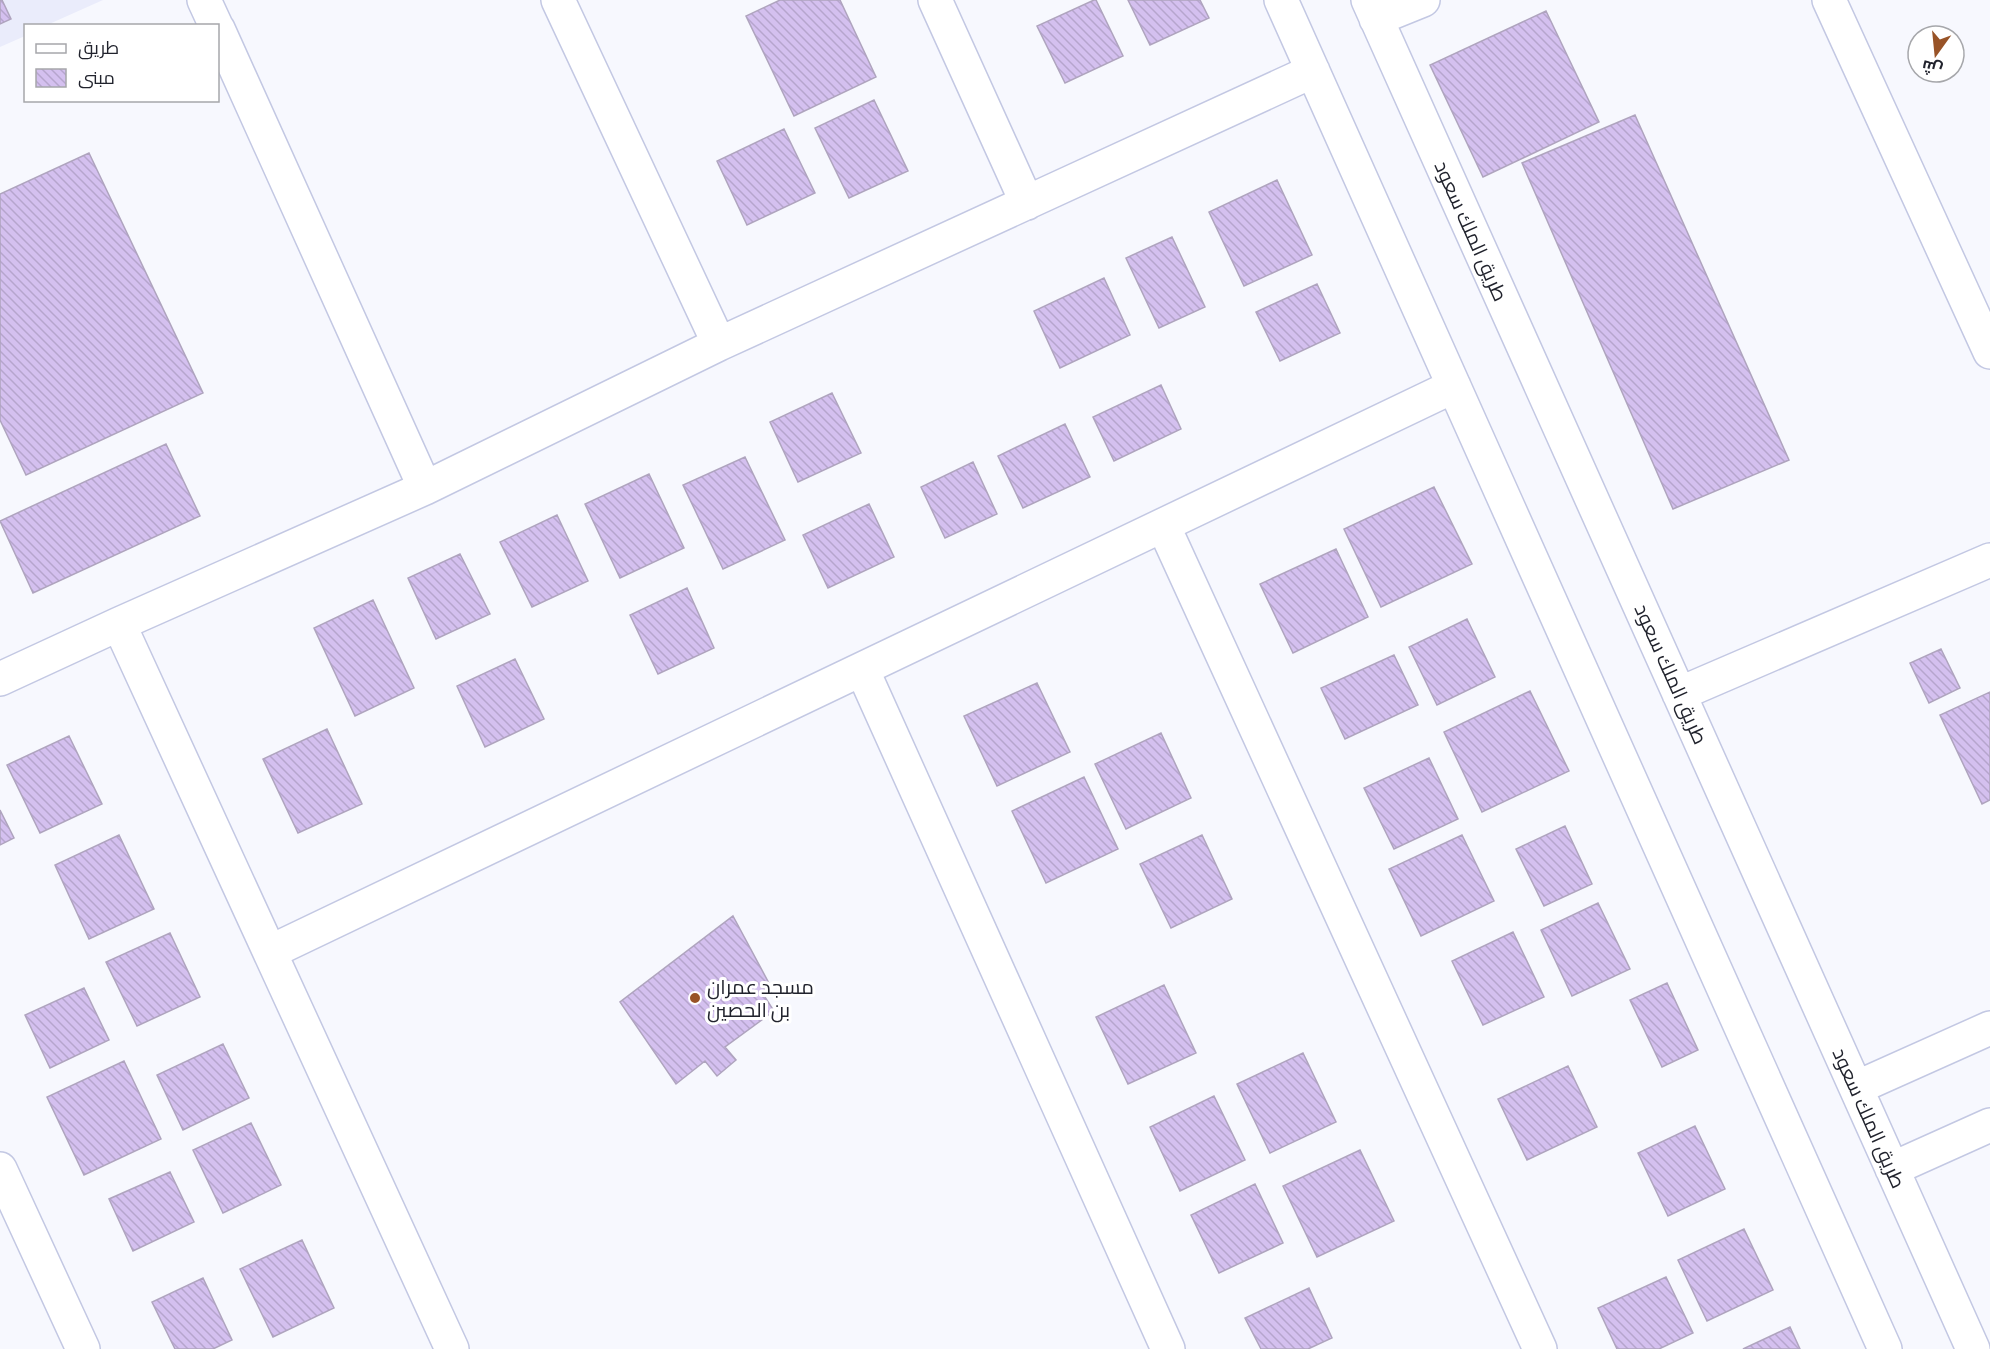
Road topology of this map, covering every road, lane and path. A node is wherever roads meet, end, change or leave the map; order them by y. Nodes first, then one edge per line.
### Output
1 (204, 0) edge
2 (558, 0) edge
3 (935, 0) edge
4 (1281, 0) edge
5 (1423, 0) edge
6 (1829, 0) edge
7 (1372, 9) edge
8 (216, 24) edge
9 (219, 31) edge
10 (1313, 71) junction
11 (1027, 202) junction
12 (719, 344) junction
13 (1990, 352) edge
14 (1454, 386) junction
15 (425, 488) junction
16 (1163, 525) junction
17 (1990, 560) edge
18 (119, 624) junction
19 (862, 669) junction
20 (0, 679) edge
21 (1679, 694) junction
22 (270, 952) junction
23 (1990, 1028) edge
24 (1856, 1088) junction
25 (1990, 1125) edge
26 (0, 1169) edge
27 (1892, 1169) junction
28 (83, 1349) edge
29 (452, 1349) edge
30 (1168, 1349) edge
31 (1540, 1349) edge
32 (1885, 1349) edge
33 (1973, 1349) edge

1 - 8 street
2 - 12 street
3 - 11 street
4 - 10 street
5 - 7 street
6 - 13 street
7 - 21 street, طريق الملك سعود
9 - 15 street
10 - 11 street
10 - 14 street
11 - 12 street
12 - 15 street
14 - 16 street
14 - 32 street
15 - 18 street
16 - 19 street
16 - 31 street
17 - 21 street
18 - 20 street
18 - 22 street
19 - 22 street
19 - 30 street
21 - 24 street, طريق الملك سعود
22 - 29 street
23 - 24 street
24 - 27 street, طريق الملك سعود
25 - 27 street
26 - 28 street
27 - 33 street, طريق الملك سعود

